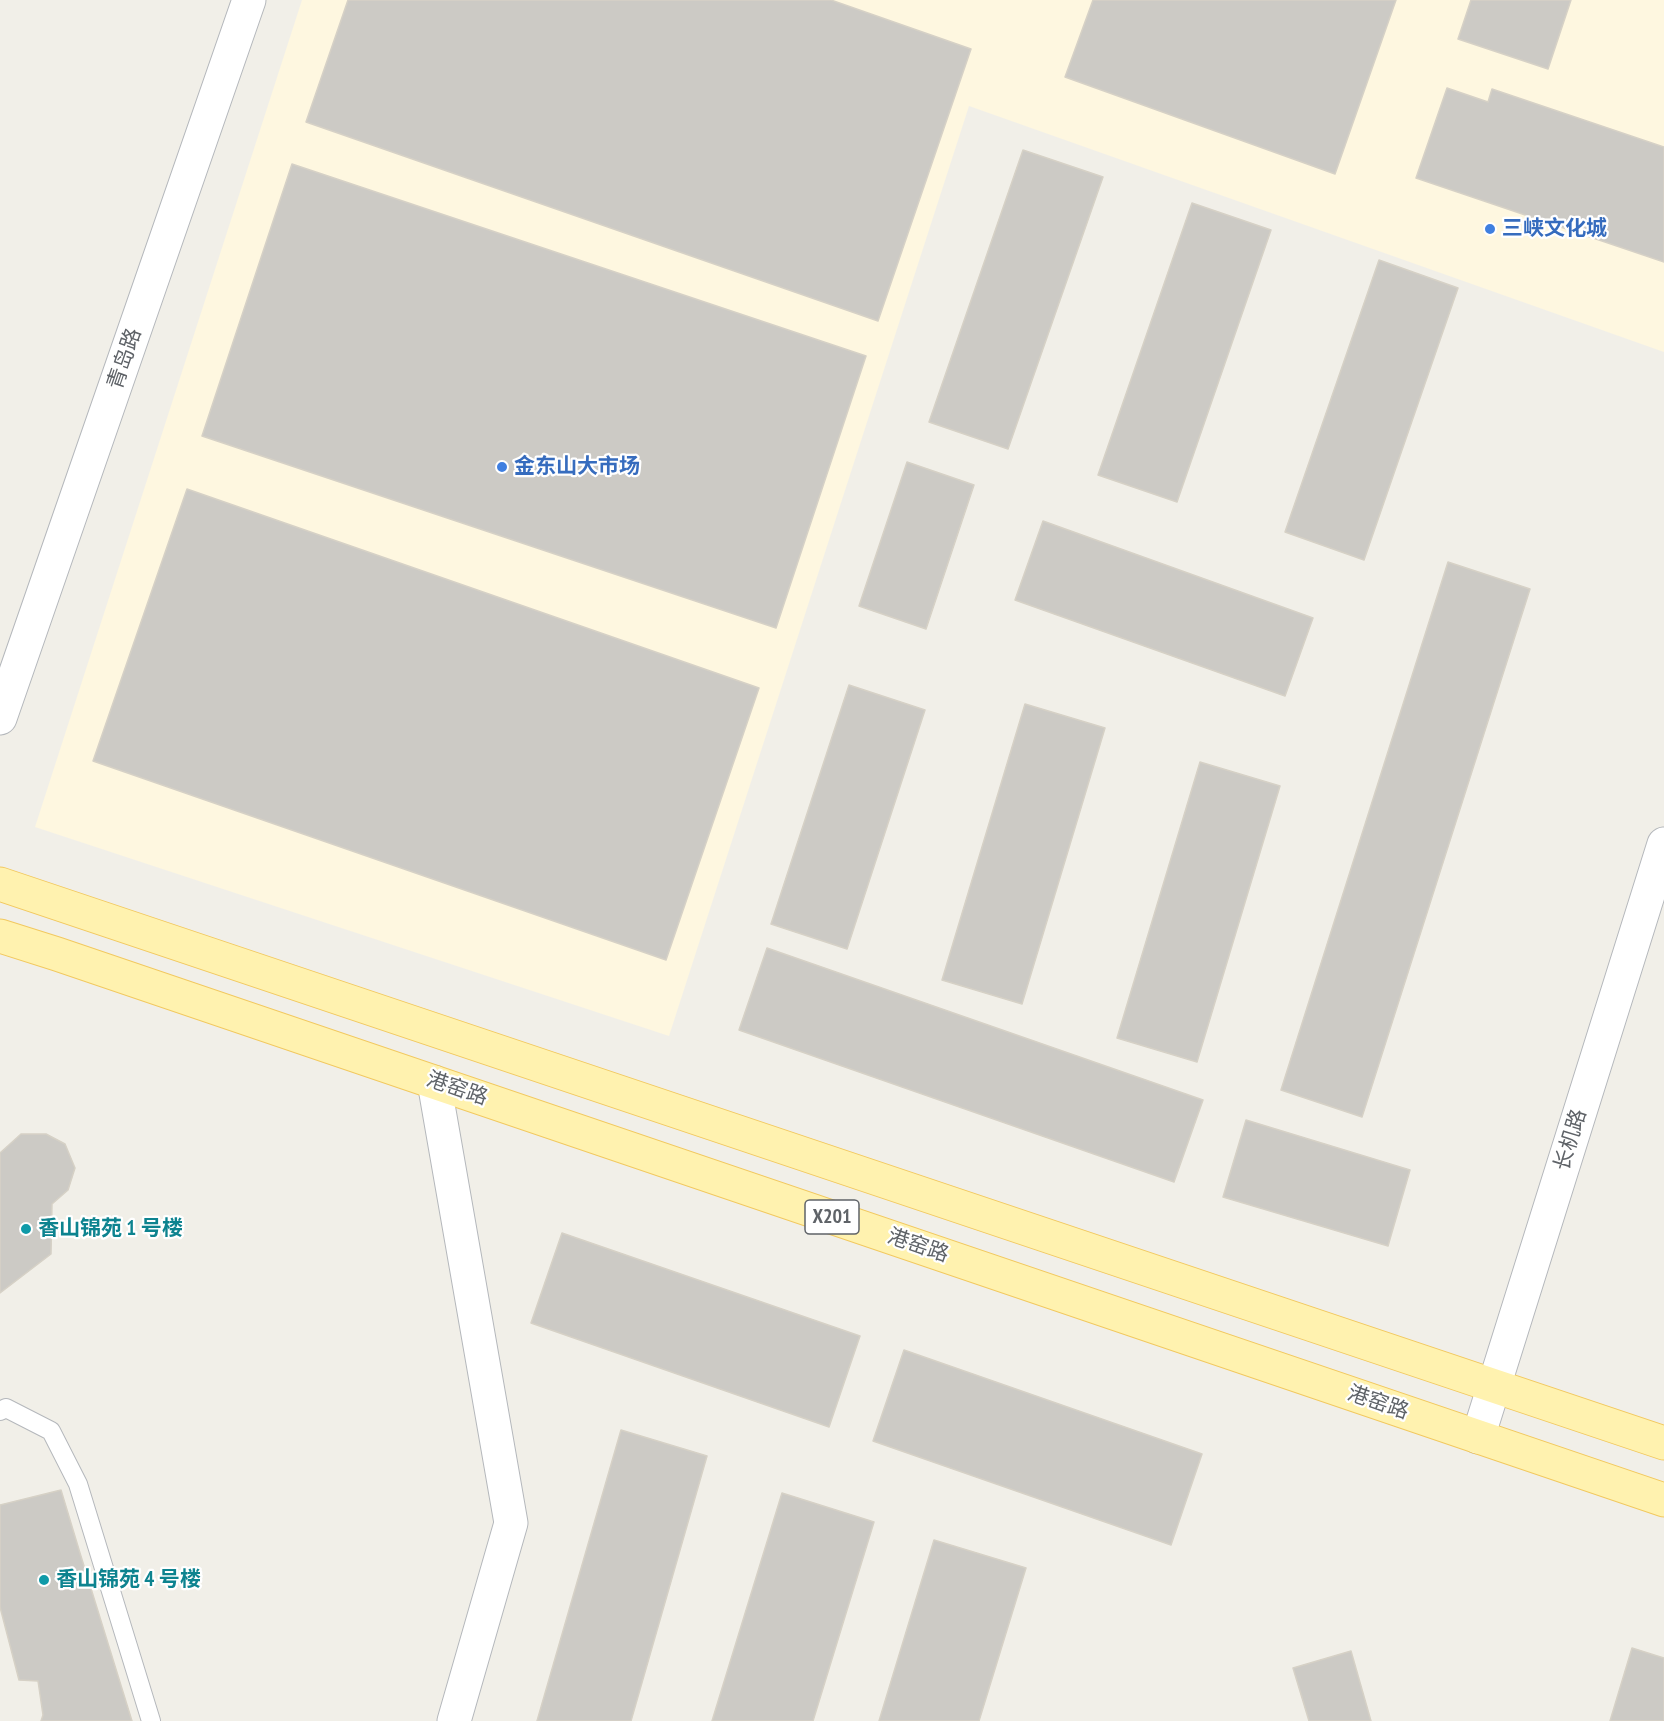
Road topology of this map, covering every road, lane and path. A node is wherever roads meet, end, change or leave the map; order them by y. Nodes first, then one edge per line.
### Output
1 (249, 0) edge
2 (0, 718) edge
3 (1664, 844) edge
4 (0, 884) edge
5 (0, 936) edge
6 (434, 1082) junction
7 (1494, 1385) junction
8 (0, 1411) edge
9 (1478, 1437) junction
10 (1664, 1443) edge
11 (1664, 1500) edge
12 (151, 1721) edge
13 (454, 1721) edge

1 - 2 street, 青岛路
3 - 7 street, 长机路
4 - 7 main road, X201
5 - 6 main road, 港窑路 / X201
6 - 9 main road, 港窑路 / X201
6 - 13 street
7 - 9 street, 长机路
7 - 10 main road, X201
8 - 12 lane
9 - 11 main road, 港窑路 / X201

